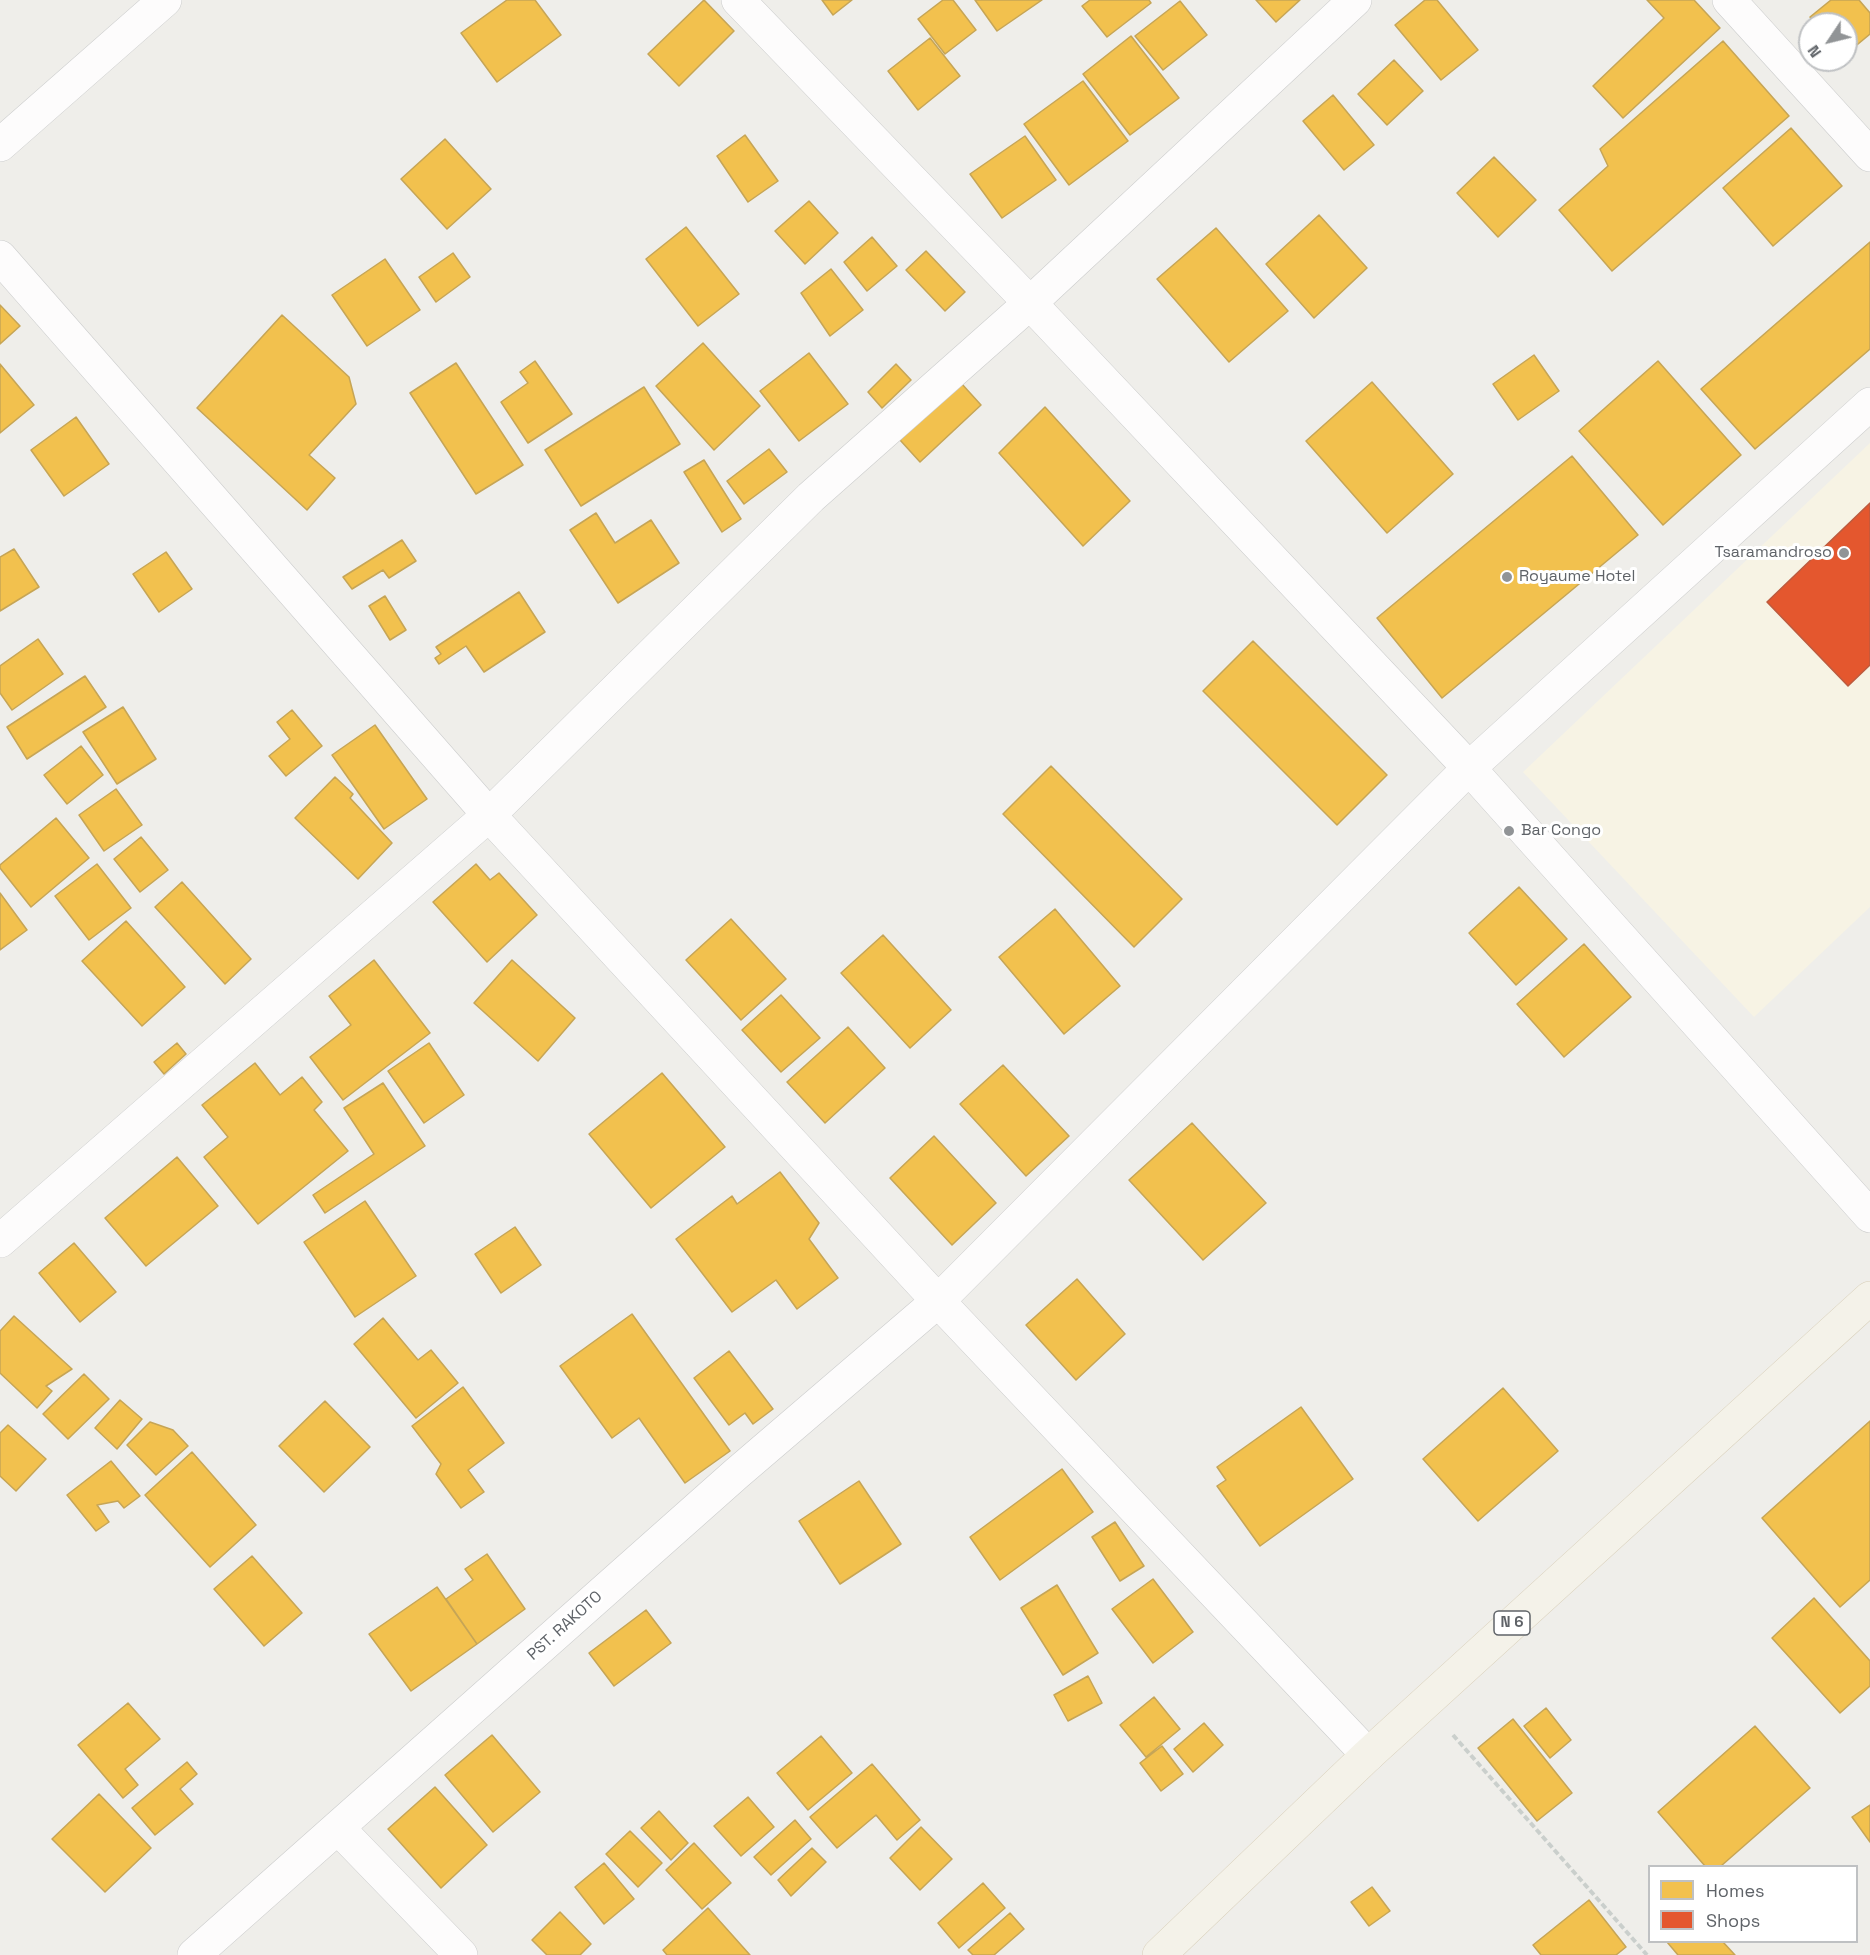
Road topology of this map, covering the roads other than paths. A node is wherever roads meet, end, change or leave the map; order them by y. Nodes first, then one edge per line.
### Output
1 (165, 0) edge
2 (738, 0) edge
3 (1355, 0) edge
4 (1729, 0) edge
5 (0, 145) edge
6 (1870, 155) edge
7 (0, 257) edge
8 (1030, 303) junction
9 (1870, 404) edge
10 (1470, 768) junction
11 (489, 815) junction
12 (1870, 1216) edge
13 (0, 1241) edge
14 (1870, 1298) edge
15 (938, 1301) junction
16 (1368, 1755) junction
17 (338, 1828) junction
18 (195, 1955) edge
19 (461, 1955) edge
20 (1159, 1955) edge

1 - 5 street
2 - 8 street
3 - 8 street
4 - 6 street
7 - 11 street
8 - 10 street
8 - 11 street
9 - 10 street, PST. RAKOTO
10 - 12 street
10 - 15 street, PST. RAKOTO
11 - 13 street
11 - 15 street
14 - 16 main road, N 6
15 - 16 street
15 - 17 street, PST. RAKOTO
16 - 20 main road, N 6
17 - 18 street, PST. RAKOTO
17 - 19 street

